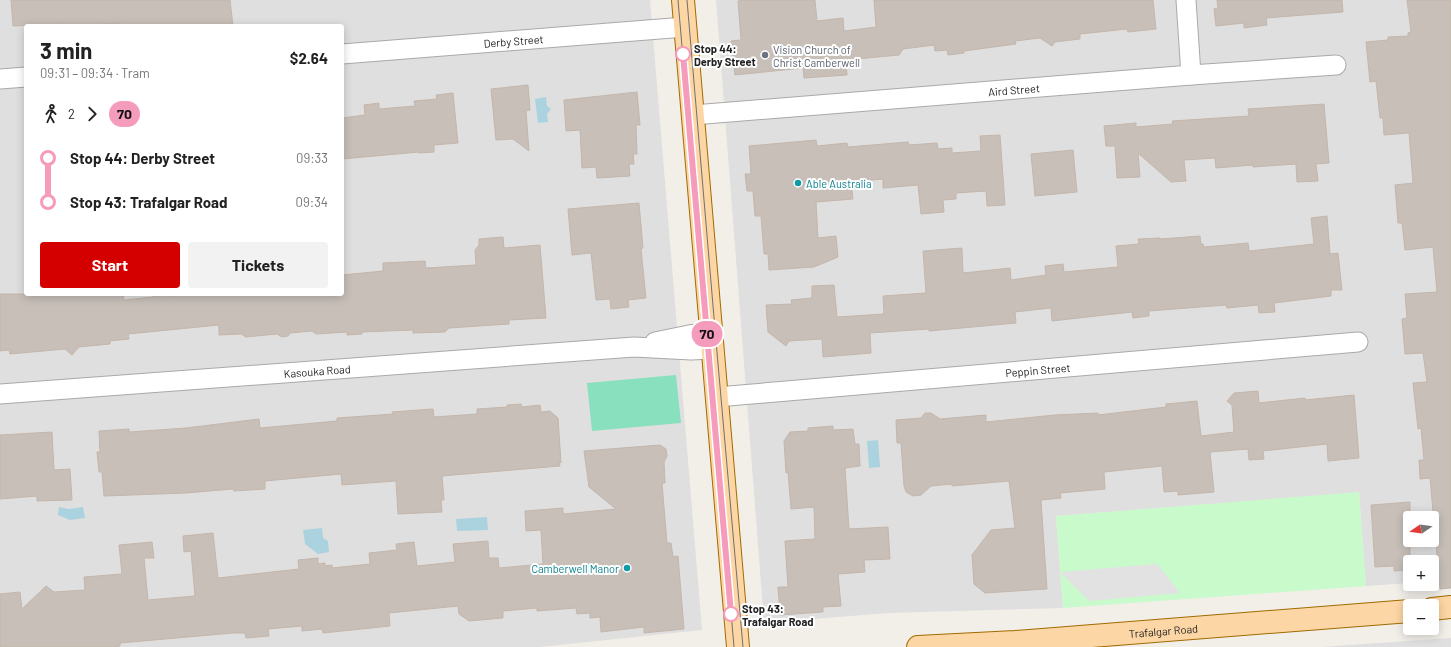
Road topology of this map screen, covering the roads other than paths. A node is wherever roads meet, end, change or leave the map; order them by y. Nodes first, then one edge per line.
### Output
1 (683, 0) edge
2 (1186, 0) edge
3 (685, 28) junction
4 (344, 54) edge
5 (1336, 65) dead end
6 (1191, 75) junction
7 (24, 77) edge
8 (0, 79) edge
9 (693, 115) junction
10 (712, 341) junction
11 (1358, 342) dead end
12 (0, 394) edge
13 (717, 397) junction
14 (1451, 607) edge
15 (1439, 608) edge
16 (1403, 611) edge
17 (738, 647) edge
18 (918, 647) edge

1 - 3 main road
2 - 6 street
3 - 4 street, Derby Street
3 - 9 main road
5 - 6 street, Aird Street
6 - 9 street, Aird Street
7 - 8 street
9 - 10 main road
10 - 12 street, Kasouka Road
10 - 13 main road
11 - 13 street, Peppin Street
13 - 17 main road
14 - 15 main road
16 - 18 main road, Trafalgar Road

